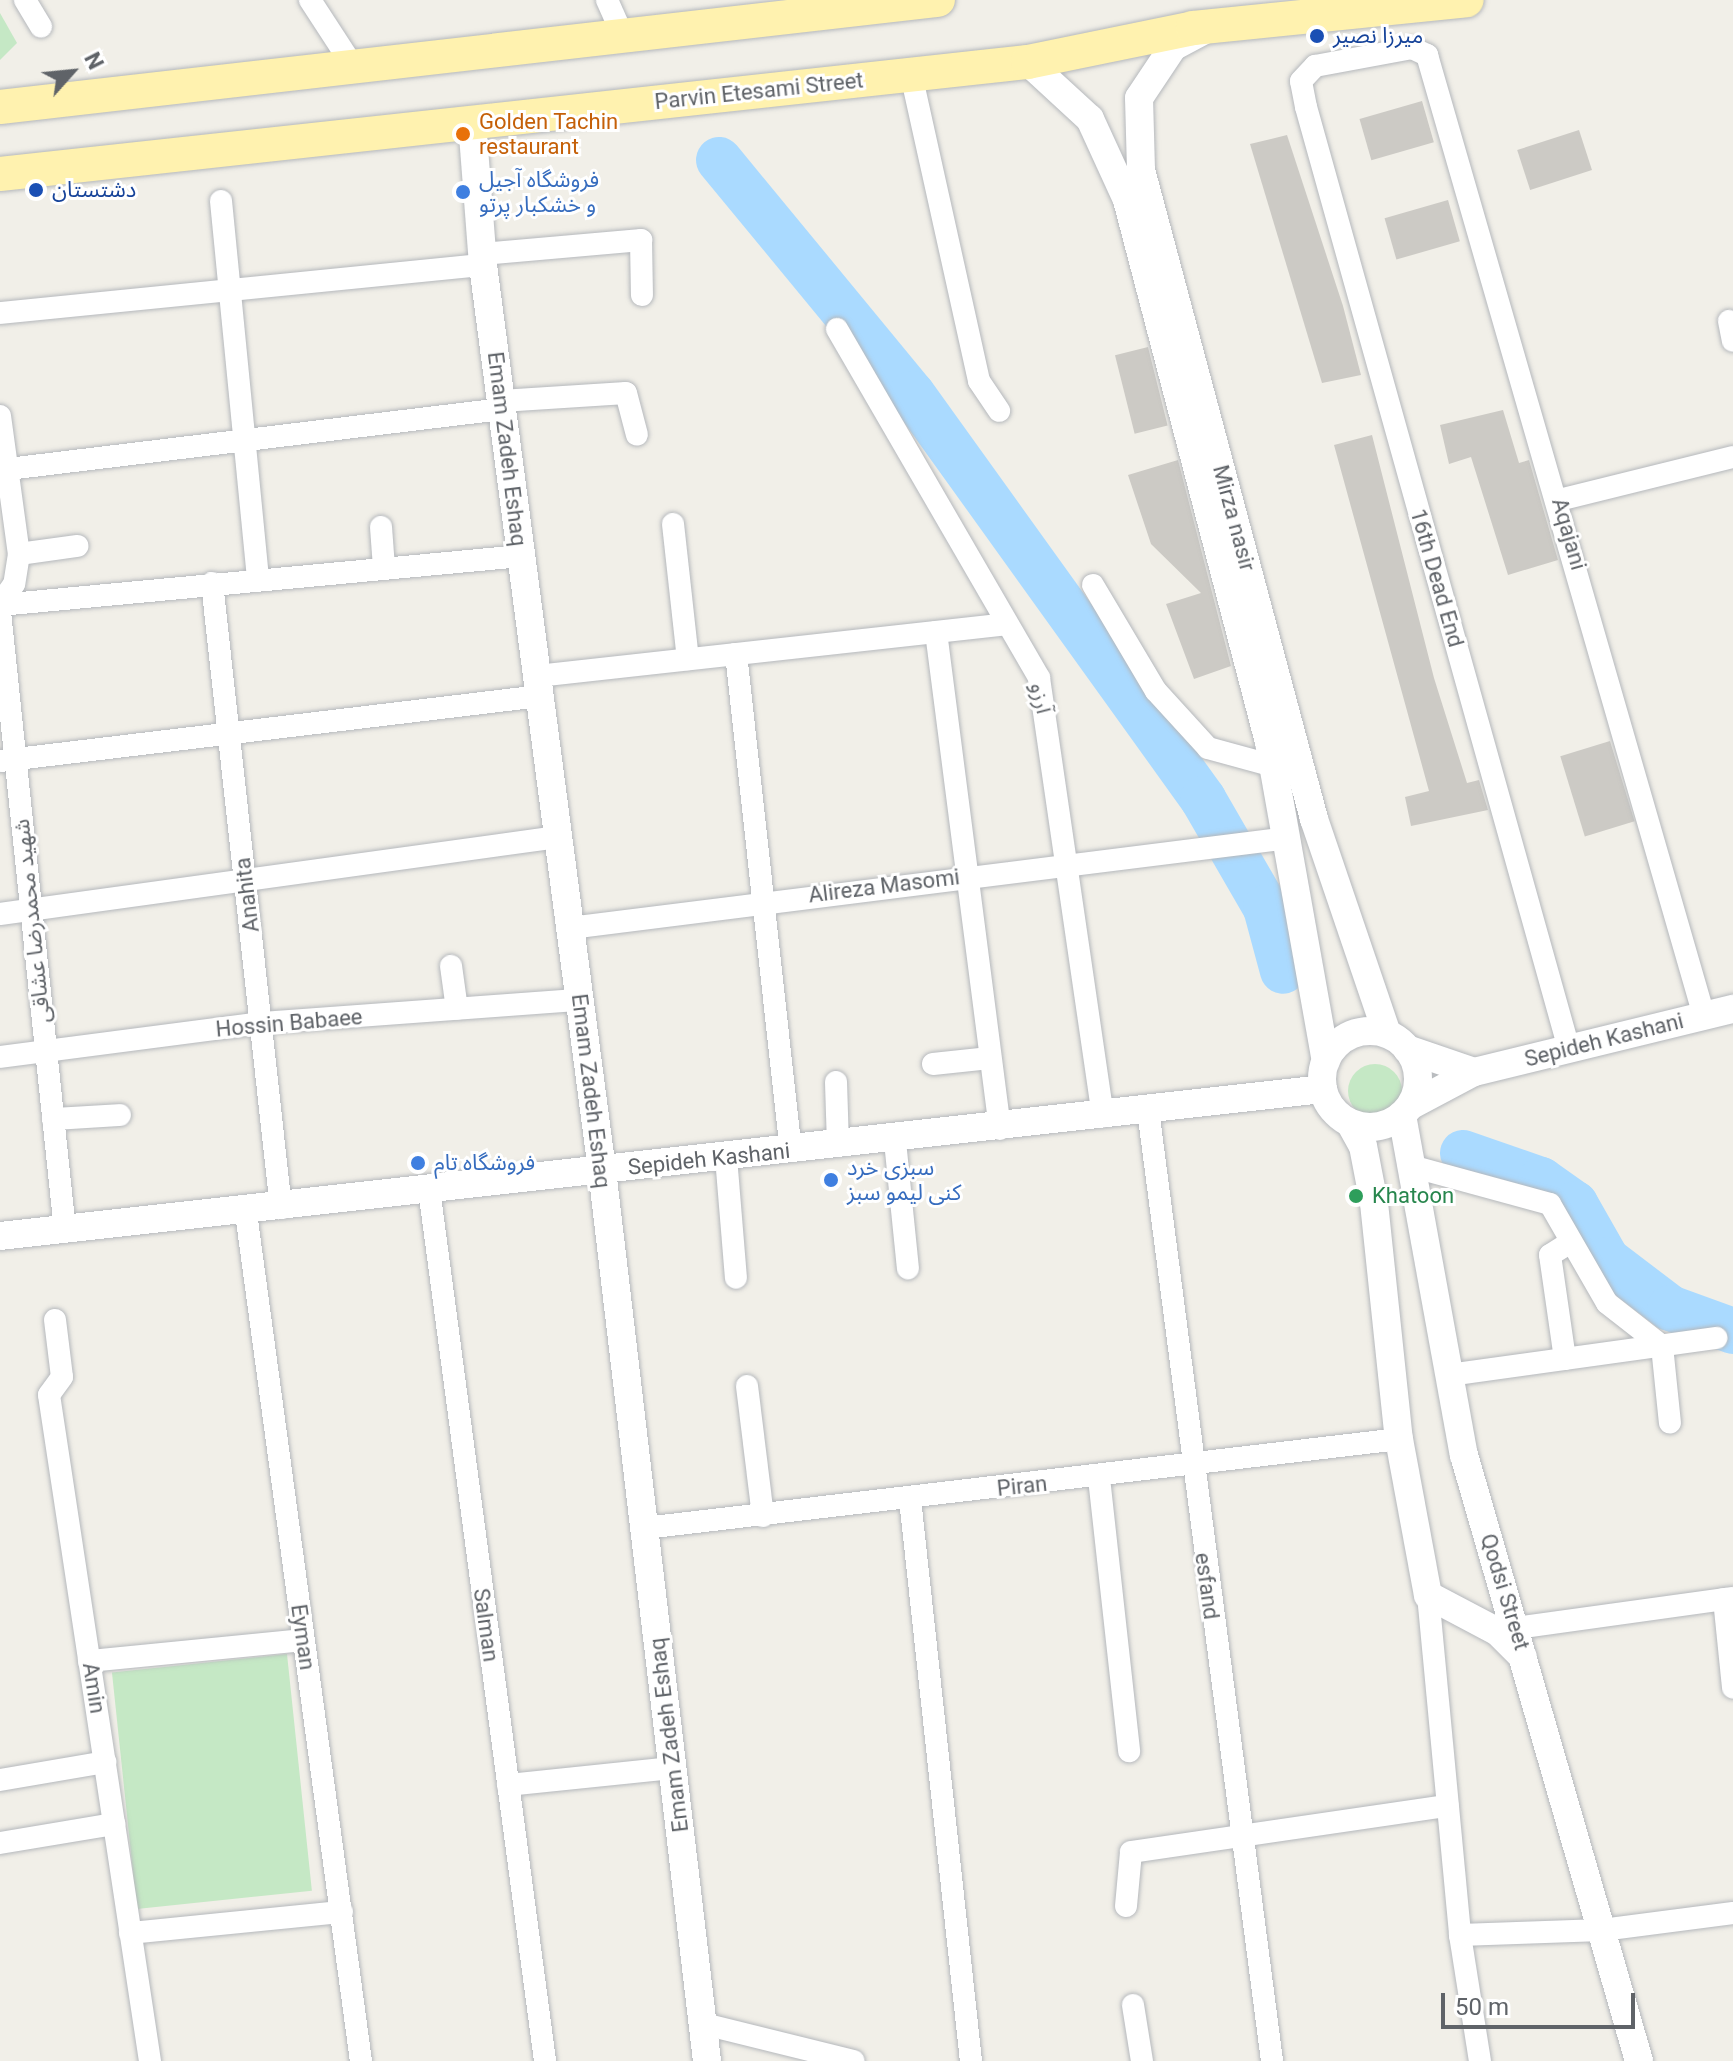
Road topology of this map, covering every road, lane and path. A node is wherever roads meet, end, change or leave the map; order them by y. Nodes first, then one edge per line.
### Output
1 (25, 0) edge
2 (310, 0) edge
3 (607, 0) edge
4 (938, 0) edge
5 (1467, 0) edge
6 (820, 8) edge
7 (1212, 26) junction
8 (41, 27) dead end
9 (623, 36) junction
10 (1028, 62) junction
11 (353, 66) junction
12 (911, 74) junction
13 (0, 85) edge
14 (70, 98) junction
15 (0, 107) edge
16 (1306, 107) joint
17 (472, 122) junction
18 (1129, 173) junction
19 (0, 174) edge
20 (221, 201) dead end
21 (483, 260) junction
22 (226, 289) junction
23 (642, 295) dead end
24 (0, 313) edge
25 (837, 329) dead end
26 (501, 405) junction
27 (999, 411) dead end
28 (0, 416) edge
29 (637, 435) dead end
30 (239, 441) junction
31 (1733, 457) edge
32 (4, 470) edge
33 (1559, 500) junction
34 (673, 524) dead end
35 (381, 527) dead end
36 (77, 546) dead end
37 (19, 554) junction
38 (521, 556) junction
39 (384, 568) junction
40 (258, 578) junction
41 (212, 583) junction
42 (1093, 585) dead end
43 (0, 604) edge
44 (0, 612) edge
45 (1006, 624) junction
46 (936, 632) junction
47 (736, 654) junction
48 (688, 659) junction
49 (538, 686) junction
50 (228, 733) junction
51 (8, 759) edge
52 (1274, 766) junction
53 (1312, 811) junction
54 (1286, 827) junction
55 (558, 837) junction
56 (1065, 864) junction
57 (965, 876) junction
58 (246, 880) junction
59 (760, 902) junction
60 (31, 910) junction
61 (0, 914) edge
62 (570, 928) junction
63 (451, 966) dead end
64 (579, 1000) junction
65 (457, 1009) junction
66 (1733, 1009) edge
67 (1704, 1016) junction
68 (263, 1023) junction
69 (1397, 1042) junction
70 (1569, 1049) junction
71 (45, 1051) junction
72 (0, 1057) edge
73 (990, 1058) junction
74 (933, 1064) dead end
75 (1474, 1072) junction
76 (1324, 1075) junction
77 (836, 1082) dead end
78 (1148, 1110) junction
79 (1406, 1110) junction
80 (120, 1115) dead end
81 (1103, 1116) junction
82 (53, 1119) junction
83 (1350, 1123) junction
84 (1000, 1129) junction
85 (895, 1141) junction
86 (838, 1146) junction
87 (791, 1150) junction
88 (726, 1157) junction
89 (1411, 1166) junction
90 (602, 1170) junction
91 (429, 1189) junction
92 (281, 1208) junction
93 (246, 1213) junction
94 (65, 1230) junction
95 (0, 1236) edge
96 (1569, 1243) junction
97 (908, 1268) dead end
98 (736, 1278) dead end
99 (55, 1320) dead end
100 (1716, 1338) dead end
101 (1662, 1346) junction
102 (1565, 1359) junction
103 (1449, 1375) junction
104 (747, 1386) dead end
105 (1670, 1423) dead end
106 (1399, 1439) junction
107 (1191, 1467) junction
108 (1099, 1478) junction
109 (910, 1499) junction
110 (763, 1516) junction
111 (645, 1528) junction
112 (1428, 1595) junction
113 (1728, 1598) edge
114 (1516, 1628) junction
115 (303, 1640) junction
116 (1525, 1660) junction
117 (89, 1661) junction
118 (1733, 1688) edge
119 (1129, 1751) dead end
120 (105, 1762) junction
121 (673, 1768) junction
122 (0, 1780) edge
123 (508, 1785) junction
124 (1448, 1806) junction
125 (114, 1824) junction
126 (1244, 1835) junction
127 (0, 1843) edge
128 (1126, 1906) dead end
129 (342, 1912) junction
130 (1733, 1913) edge
131 (1602, 1930) junction
132 (130, 1933) junction
133 (1460, 1935) junction
134 (1133, 2005) dead end
135 (704, 2024) junction
136 (150, 2061) edge
137 (361, 2061) edge
138 (545, 2061) edge
139 (707, 2061) edge
140 (854, 2061) edge
141 (971, 2061) edge
142 (1142, 2061) edge
143 (1272, 2061) edge
144 (1480, 2061) edge
145 (1639, 2061) edge

1 - 8 street
2 - 11 street
3 - 9 street
4 - 6 main road
5 - 7 main road, Parvin Etesami Street
6 - 9 main road
7 - 10 main road, Parvin Etesami Street
7 - 18 street, Mirza nasir
9 - 11 main road
10 - 12 main road, Parvin Etesami Street
10 - 18 street, Mirza nasir
11 - 14 main road
12 - 17 main road, Parvin Etesami Street
12 - 27 street
13 - 14 main road
14 - 15 main road
16 - 33 street, Aqajani
16 - 70 street, 16th Dead End
17 - 19 main road, Parvin Etesami Street
17 - 21 street, Emam Zadeh Eshaq
18 - 52 street, Mirza nasir
18 - 53 street, Mirza nasir
20 - 22 street
21 - 22 street
21 - 23 street
21 - 26 street, Emam Zadeh Eshaq
22 - 24 street
22 - 30 street
25 - 45 street, آرزو
26 - 29 street
26 - 30 street
26 - 38 street, Emam Zadeh Eshaq
28 - 32 street
30 - 32 street
30 - 40 street
31 - 33 street
32 - 37 street
33 - 67 street, Aqajani
34 - 48 street
35 - 39 street
36 - 37 street
37 - 43 street
38 - 39 street
38 - 49 street, Emam Zadeh Eshaq
39 - 40 street
40 - 41 street
41 - 43 street
41 - 50 street, Anahita
42 - 52 street
44 - 51 street, شهید محمدرضا عشاقی
45 - 46 street
45 - 56 street, آرزو
46 - 47 street
46 - 57 street
47 - 48 street
47 - 59 street
48 - 49 street
49 - 50 street
49 - 55 street, Emam Zadeh Eshaq
50 - 51 street
50 - 58 street, Anahita
51 - 60 street, شهید محمدرضا عشاقی
52 - 54 street, Mirza nasir
53 - 54 street
53 - 69 street, Mirza nasir
54 - 56 street, Alireza Masomi
54 - 76 street, Mirza nasir
55 - 58 street
55 - 62 street, Emam Zadeh Eshaq
56 - 57 street, Alireza Masomi
56 - 81 street, آرزو
57 - 59 street, Alireza Masomi
57 - 73 street
58 - 60 street
58 - 68 street, Anahita
59 - 62 street, Alireza Masomi
59 - 87 street
60 - 61 street
60 - 71 street, شهید محمدرضا عشاقی
62 - 64 street, Emam Zadeh Eshaq
63 - 65 street
64 - 65 street, Hossin Babaee
64 - 90 street, Emam Zadeh Eshaq
65 - 68 street, Hossin Babaee
66 - 67 street, Sepideh Kashani
67 - 70 street, Sepideh Kashani
68 - 71 street, Hossin Babaee
68 - 92 street, Anahita
69 - 75 street
69 - 76 street
69 - 79 street
70 - 75 street, Sepideh Kashani
71 - 72 street, Hossin Babaee
71 - 82 street, شهید محمدرضا عشاقی
73 - 74 street
73 - 84 street
75 - 79 street, Sepideh Kashani
76 - 78 street, Sepideh Kashani
76 - 83 street
77 - 86 street
78 - 81 street, Sepideh Kashani
78 - 107 street, esfand
79 - 83 street
79 - 89 street, Qodsi Street
80 - 82 street
81 - 84 street, Sepideh Kashani
82 - 94 street, شهید محمدرضا عشاقی
83 - 106 street
84 - 85 street, Sepideh Kashani
85 - 86 street, Sepideh Kashani
85 - 97 street
86 - 87 street, Sepideh Kashani
87 - 88 street, Sepideh Kashani
88 - 90 street, Sepideh Kashani
88 - 98 street
89 - 96 street
89 - 103 street, Qodsi Street
90 - 91 street, Sepideh Kashani
90 - 111 street, Emam Zadeh Eshaq
91 - 92 street, Sepideh Kashani
91 - 123 street, Salman
92 - 93 street, Sepideh Kashani
93 - 94 street, Sepideh Kashani
93 - 115 street, Eyman
94 - 95 street, Sepideh Kashani
96 - 101 street
96 - 102 street
99 - 117 street, Amin
100 - 101 street
101 - 102 street
101 - 105 street
102 - 103 street
103 - 114 street, Qodsi Street
104 - 110 street
106 - 107 street, Piran
106 - 112 street
107 - 108 street, Piran
107 - 126 street, esfand
108 - 109 street, Piran
108 - 119 street
109 - 110 street, Piran
109 - 141 street
110 - 111 street, Piran
111 - 121 street, Emam Zadeh Eshaq
112 - 116 street
112 - 124 street
113 - 114 street
113 - 118 street
114 - 116 street, Qodsi Street
115 - 117 street
115 - 129 street, Eyman
116 - 131 street, Qodsi Street
117 - 120 street, Amin
120 - 122 street
120 - 125 street, Amin
121 - 123 street
121 - 135 street, Emam Zadeh Eshaq
123 - 138 street, Salman
124 - 126 street
124 - 133 street
125 - 127 street
125 - 132 street, Amin
126 - 128 street
126 - 143 street, esfand
129 - 132 street
129 - 137 street, Eyman
130 - 131 street
131 - 133 street
131 - 145 street, Qodsi Street
132 - 136 street, Amin
133 - 144 street
134 - 142 street
135 - 139 street, Emam Zadeh Eshaq
135 - 140 street

